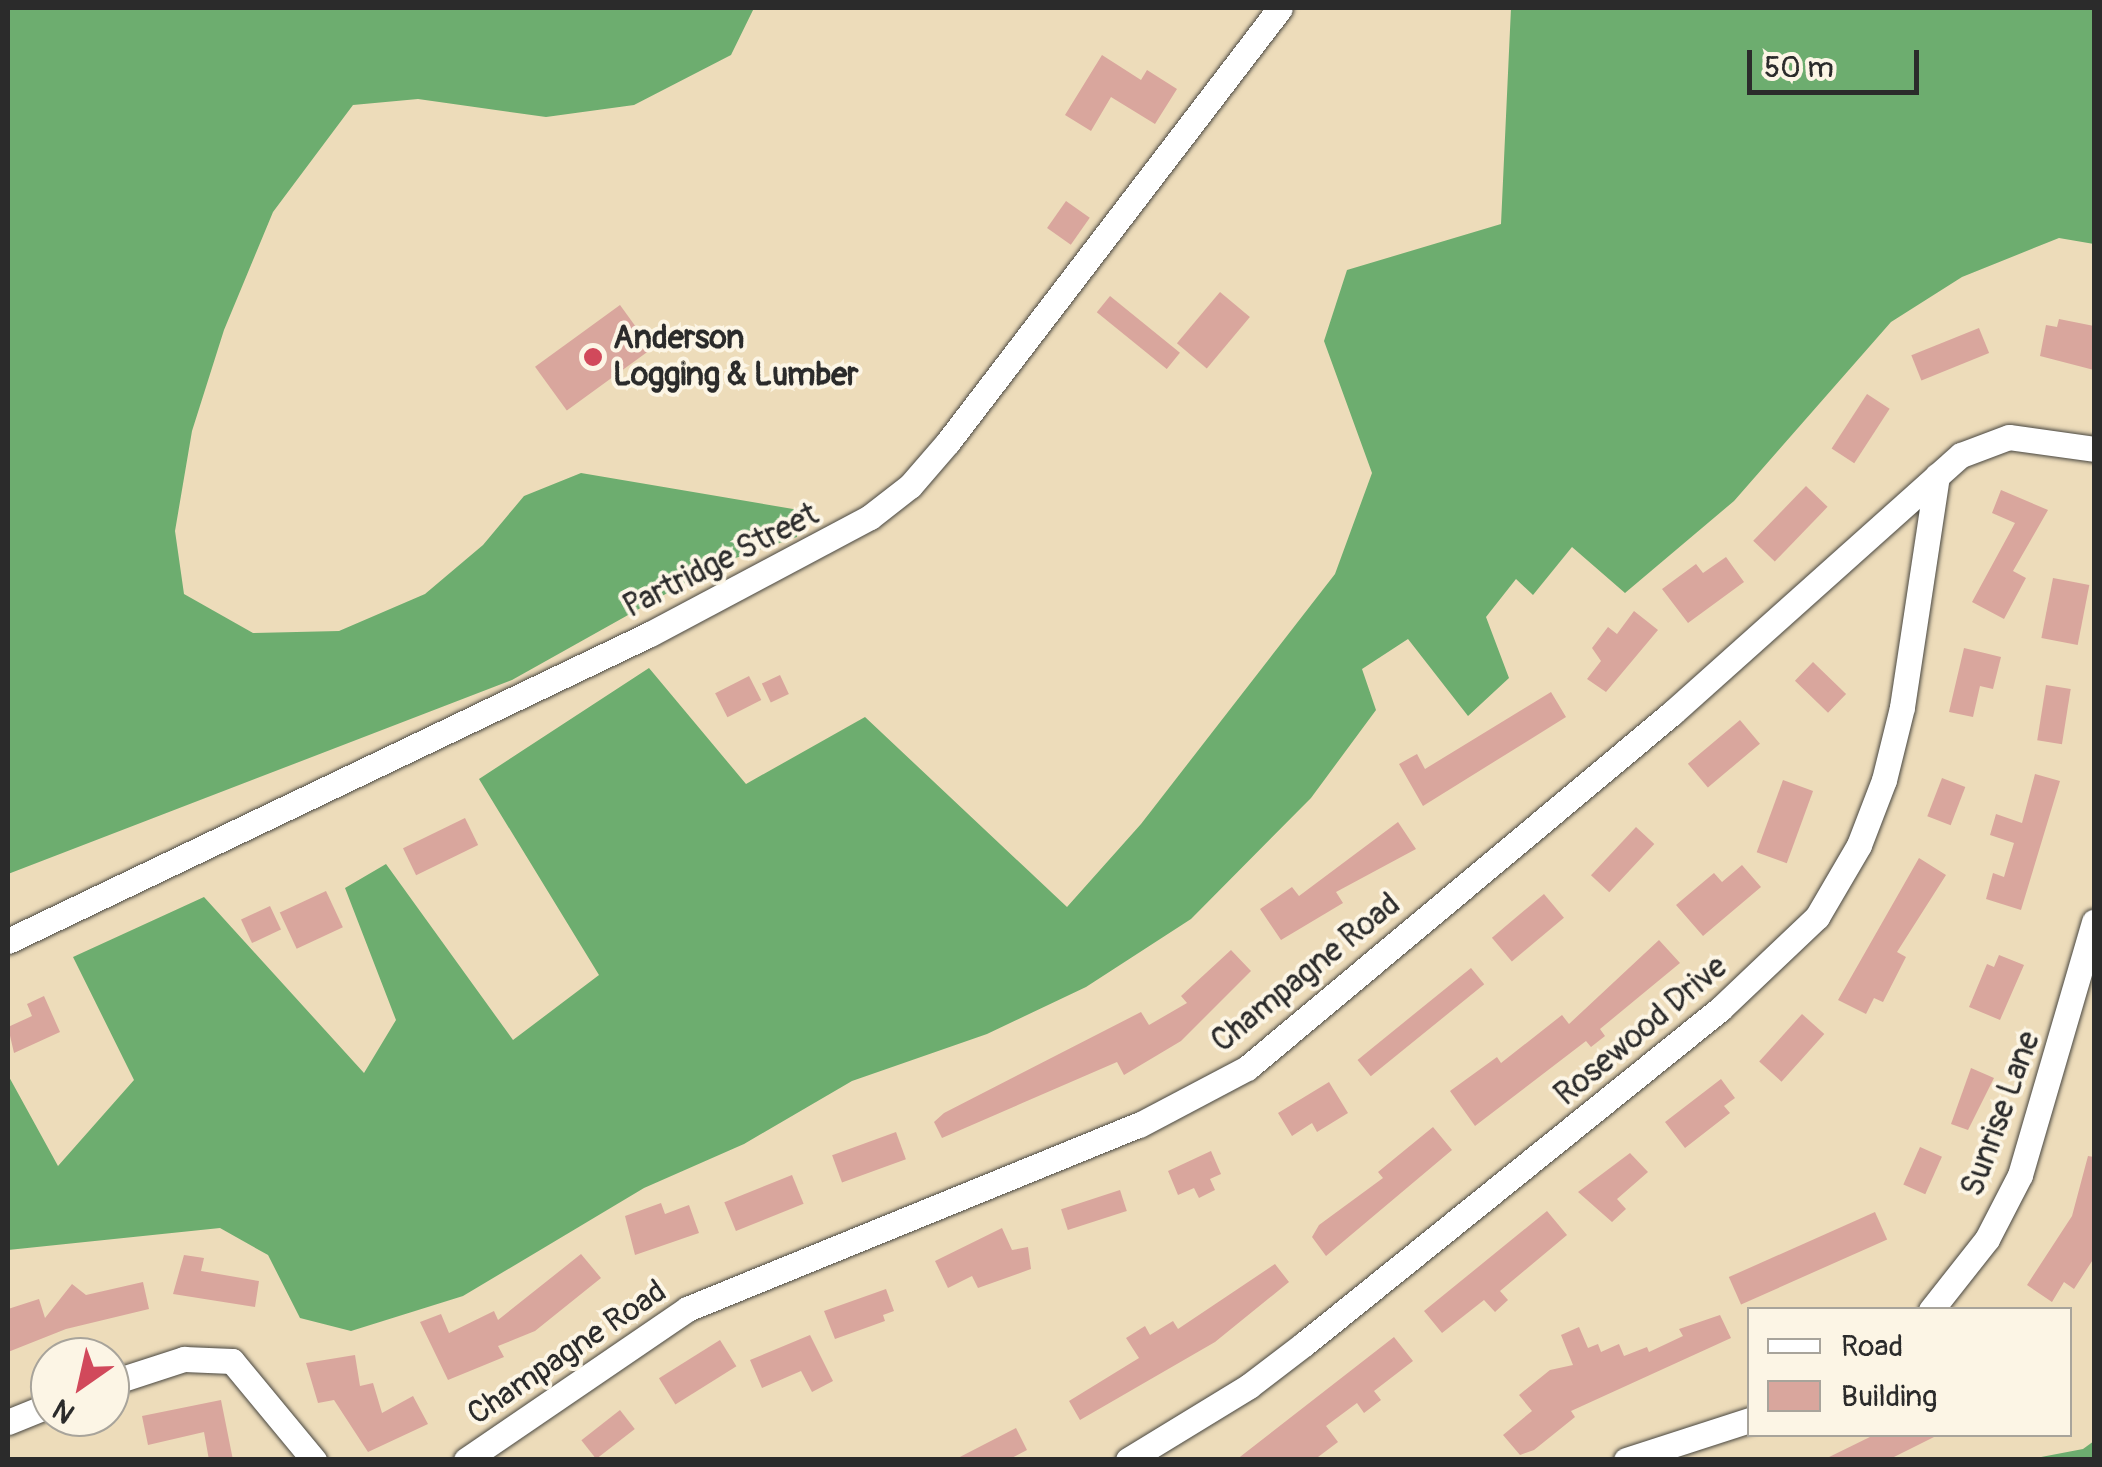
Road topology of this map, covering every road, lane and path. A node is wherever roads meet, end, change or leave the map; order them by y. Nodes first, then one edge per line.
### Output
1 (1280, 8) edge
2 (2094, 450) edge
3 (1937, 476) junction
4 (2094, 922) edge
5 (8, 941) edge
6 (1933, 1307) edge
7 (130, 1377) edge
8 (1747, 1421) edge
9 (314, 1460) edge
10 (466, 1460) edge
11 (1128, 1460) edge
12 (1626, 1460) edge

1 - 5 street, Partridge Street
2 - 3 street, Champagne Road
3 - 10 street, Champagne Road
3 - 11 street, Rosewood Drive
4 - 6 street, Sunrise Lane
7 - 9 street
8 - 12 street

